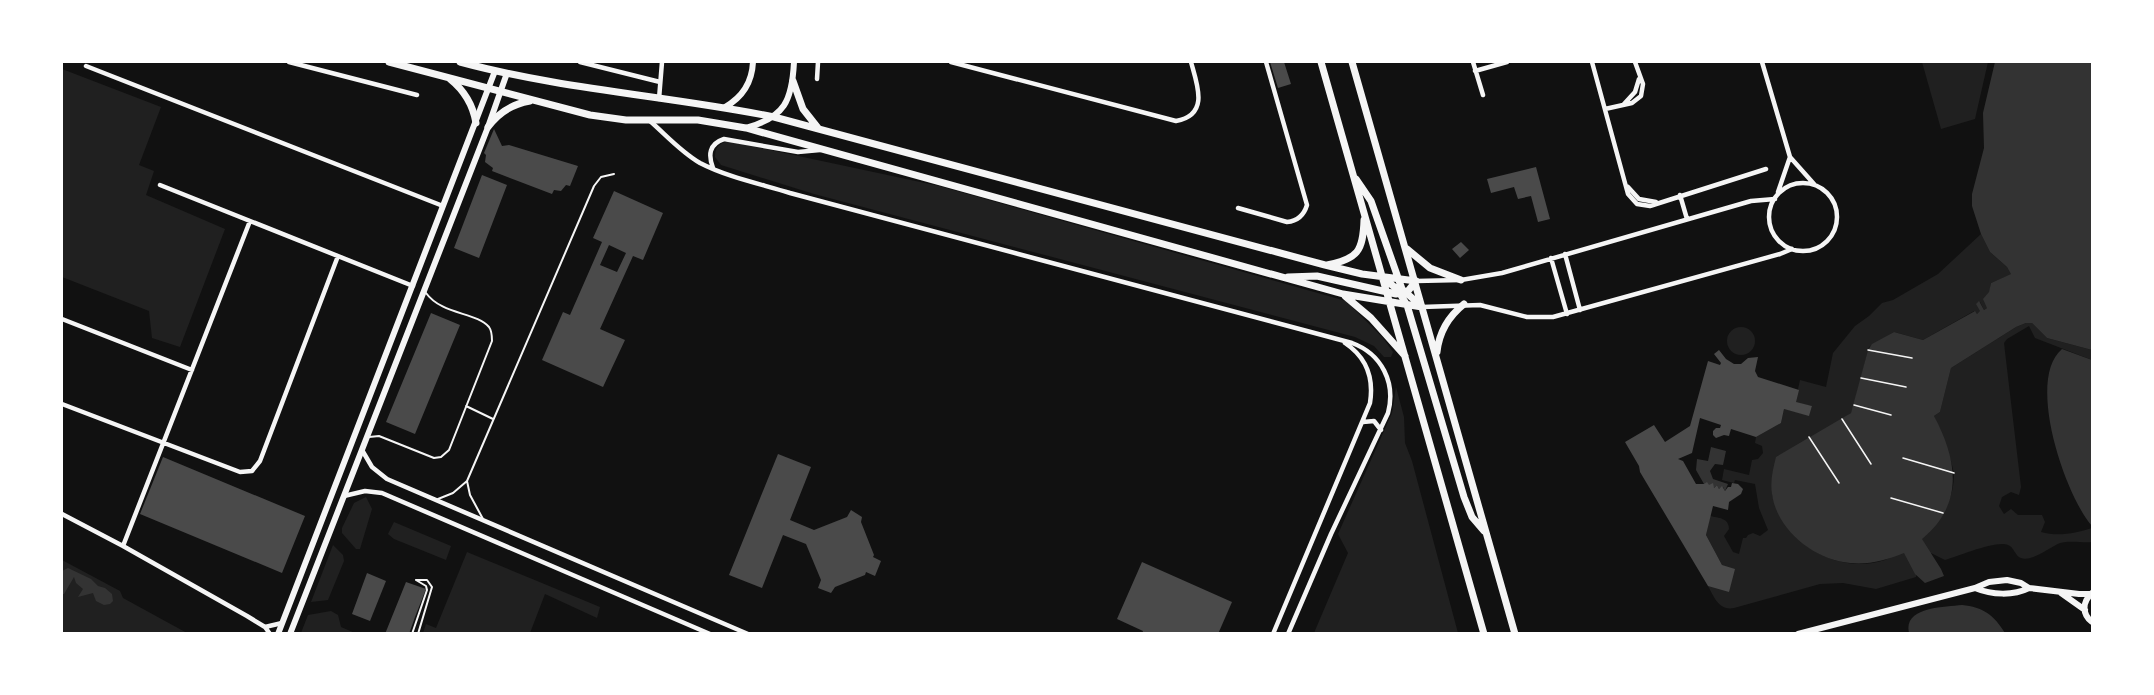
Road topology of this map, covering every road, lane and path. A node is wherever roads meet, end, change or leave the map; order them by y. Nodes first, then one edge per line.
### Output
1 (289, 62) edge
2 (389, 62) edge
3 (460, 62) edge
4 (580, 62) edge
5 (662, 62) edge
6 (753, 62) edge
7 (794, 62) edge
8 (818, 62) edge
9 (951, 62) edge
10 (1191, 62) edge
11 (1266, 62) edge
12 (1320, 62) edge
13 (1353, 62) edge
14 (1473, 62) edge
15 (1507, 62) edge
16 (1592, 62) edge
17 (1635, 62) edge
18 (1762, 62) edge
19 (86, 66) dead end
20 (495, 71) junction
21 (1475, 71) junction
22 (507, 73) junction
23 (445, 76) junction
24 (817, 79) dead end
25 (793, 81) junction
26 (660, 82) junction
27 (489, 88) junction
28 (501, 91) junction
29 (417, 95) dead end
30 (1483, 95) dead end
31 (659, 99) junction
32 (537, 101) junction
33 (725, 107) junction
34 (1605, 109) junction
35 (774, 117) junction
36 (650, 120) junction
37 (476, 123) junction
38 (488, 127) junction
39 (746, 128) junction
40 (818, 128) junction
41 (823, 149) junction
42 (1790, 158) junction
43 (713, 168) junction
44 (1766, 169) dead end
45 (614, 174) dead end
46 (1354, 177) junction
47 (160, 185) dead end
48 (1816, 185) junction
49 (1680, 195) junction
50 (1775, 197) junction
51 (444, 206) junction
52 (1238, 208) dead end
53 (1364, 212) junction
54 (1687, 219) junction
55 (250, 221) junction
56 (1405, 247) junction
57 (1792, 249) junction
58 (1565, 254) junction
59 (338, 256) junction
60 (1551, 258) junction
61 (1325, 265) junction
62 (1285, 277) junction
63 (1382, 277) junction
64 (1397, 279) junction
65 (1461, 280) junction
66 (1416, 281) junction
67 (413, 286) junction
68 (425, 290) junction
69 (1387, 293) junction
70 (1403, 293) junction
71 (1343, 294) junction
72 (1389, 302) junction
73 (1464, 304) junction
74 (1407, 305) junction
75 (1422, 307) junction
76 (1580, 310) junction
77 (1567, 314) junction
78 (62, 319) edge
79 (1343, 342) junction
80 (1868, 350) dead end
81 (1436, 358) junction
82 (1912, 358) dead end
83 (1407, 359) junction
84 (192, 370) junction
85 (1861, 378) dead end
86 (1906, 387) dead end
87 (62, 404) edge
88 (1854, 405) dead end
89 (466, 406) junction
90 (1891, 415) dead end
91 (494, 419) junction
92 (1842, 419) dead end
93 (1363, 422) junction
94 (1381, 430) junction
95 (1809, 437) dead end
96 (367, 438) junction
97 (164, 442) junction
98 (362, 450) junction
99 (1903, 458) dead end
100 (1871, 464) dead end
101 (1954, 473) dead end
102 (467, 481) junction
103 (1839, 483) dead end
104 (331, 497) junction
105 (1891, 498) dead end
106 (343, 499) junction
107 (436, 500) junction
108 (419, 501) junction
109 (1943, 513) dead end
110 (62, 514) edge
111 (484, 521) junction
112 (1486, 532) junction
113 (123, 546) junction
114 (2057, 592) junction
115 (2092, 593) edge
116 (2085, 610) junction
117 (282, 622) junction
118 (2092, 622) edge
119 (265, 627) junction
120 (270, 633) edge
121 (278, 633) edge
122 (290, 633) edge
123 (412, 633) edge
124 (418, 633) edge
125 (710, 633) edge
126 (748, 633) edge
127 (1272, 633) edge
128 (1288, 633) edge
129 (1484, 633) edge
130 (1515, 633) edge
131 (1798, 633) edge

1 - 29 street
2 - 23 main road
3 - 20 main road
4 - 26 street
5 - 26 street
6 - 33 street
7 - 25 street
8 - 24 street
9 - 10 street
11 - 52 street
12 - 46 main road
13 - 56 main road
14 - 21 street
15 - 21 street
16 - 34 street
17 - 34 street
18 - 42 street
19 - 51 street
20 - 22 main road
20 - 27 street
21 - 30 street
22 - 28 street
22 - 31 main road
23 - 27 main road
23 - 37 main road
25 - 35 street
25 - 40 main road
26 - 31 street
27 - 28 main road
27 - 37 street
28 - 32 main road
28 - 38 street
31 - 33 main road
32 - 36 main road
32 - 38 main road
33 - 35 main road
34 - 49 street
35 - 39 street
35 - 40 main road
36 - 39 main road
36 - 43 street
37 - 51 street
38 - 68 street
39 - 41 main road
40 - 61 main road
41 - 43 street
41 - 62 main road
42 - 48 street
42 - 50 street
43 - 79 street
44 - 49 street
45 - 91 lane
46 - 53 main road
46 - 64 main road
47 - 55 street
48 - 50 street
48 - 57 street
49 - 54 street
50 - 54 street
50 - 57 street
51 - 67 street
53 - 61 main road
53 - 63 main road
54 - 58 street
55 - 59 street
55 - 84 street
56 - 65 main road
56 - 66 main road
57 - 76 street
58 - 60 street
58 - 76 street
59 - 67 street
59 - 97 street
60 - 65 street
60 - 77 street
61 - 63 main road
62 - 69 main road
62 - 71 main road
63 - 64 main road
63 - 69 main road
63 - 70 main road
64 - 66 main road
64 - 70 main road
65 - 66 street
66 - 70 main road
66 - 75 main road
67 - 104 street
68 - 89 lane
68 - 96 street
69 - 70 main road
69 - 72 main road
70 - 74 main road
70 - 75 main road
71 - 72 main road
71 - 83 main road
72 - 74 main road
72 - 83 main road
73 - 75 street
73 - 77 street
73 - 81 main road
74 - 75 main road
74 - 112 main road
75 - 81 main road
76 - 77 street
78 - 84 street
79 - 93 street
79 - 94 street
80 - 82 path
81 - 112 main road
83 - 129 main road
84 - 97 street
85 - 86 path
87 - 97 street
88 - 90 path
89 - 91 lane
89 - 96 lane
91 - 102 lane
92 - 100 path
93 - 94 street
93 - 127 street
94 - 128 street
95 - 103 path
96 - 98 street
97 - 113 street
98 - 106 street
98 - 108 street
99 - 101 path
102 - 107 lane
102 - 111 lane
104 - 106 street
104 - 117 street
105 - 109 path
106 - 108 street
106 - 122 street
107 - 108 street
107 - 111 street
108 - 125 street
110 - 113 street
111 - 126 street
112 - 130 main road
113 - 119 street
114 - 115 street
114 - 116 street
114 - 131 street
115 - 116 street
116 - 118 street
117 - 119 street
117 - 121 street
119 - 120 street
123 - 124 lane

